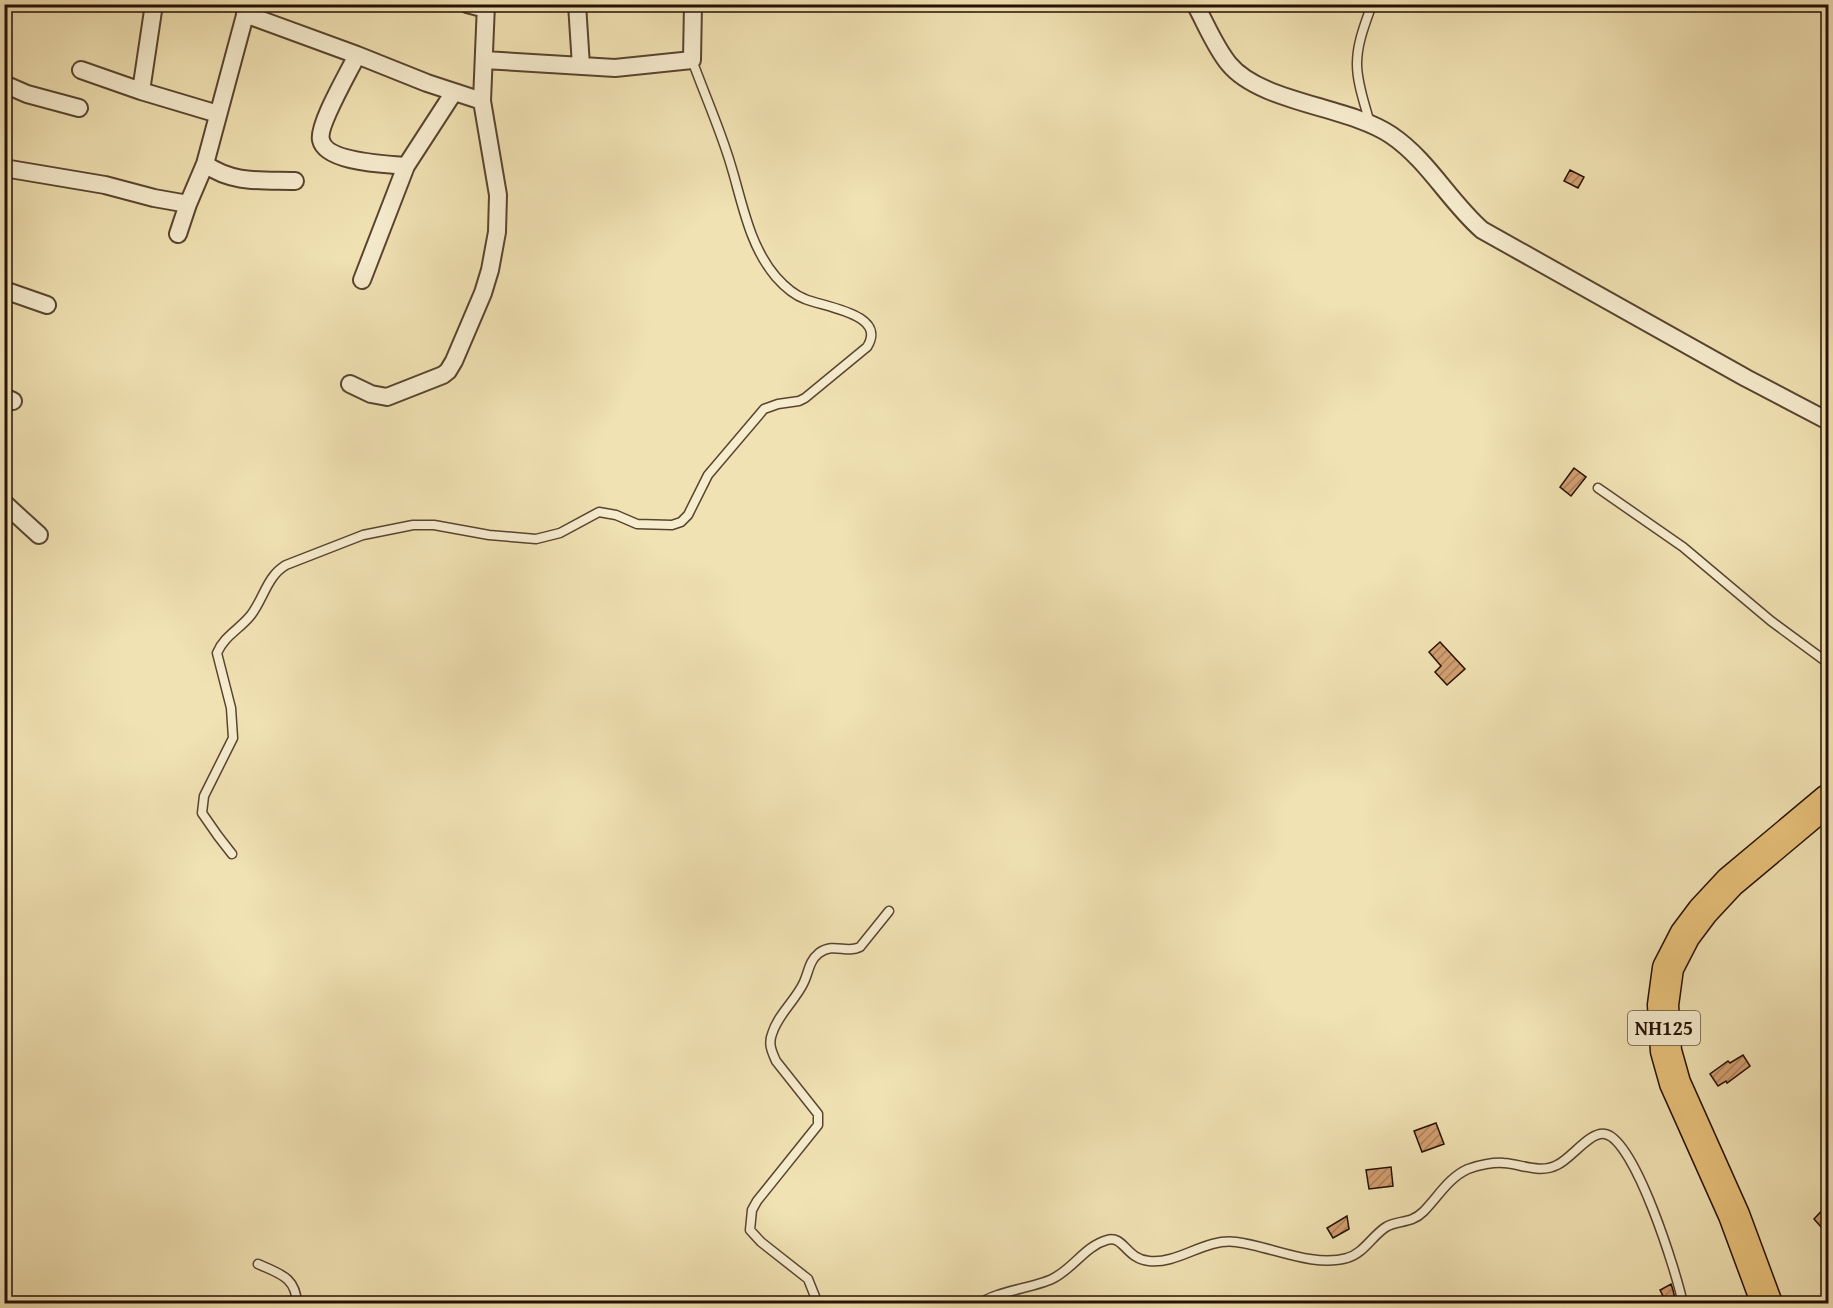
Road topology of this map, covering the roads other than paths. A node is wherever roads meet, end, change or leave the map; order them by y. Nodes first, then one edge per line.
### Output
1 (154, 4) edge
2 (467, 4) edge
3 (577, 4) edge
4 (693, 4) edge
5 (1196, 4) edge
6 (1372, 4) edge
7 (486, 7) edge
8 (247, 9) edge
9 (357, 55) junction
10 (484, 60) junction
11 (692, 60) junction
12 (581, 66) junction
13 (81, 70) dead end
14 (4, 84) edge
15 (141, 91) junction
16 (454, 92) junction
17 (482, 101) junction
18 (79, 108) dead end
19 (218, 114) junction
20 (1371, 124) junction
21 (205, 164) junction
22 (406, 166) junction
23 (4, 168) edge
24 (295, 181) dead end
25 (188, 204) junction
26 (178, 234) dead end
27 (362, 280) dead end
28 (4, 290) edge
29 (46, 305) dead end
30 (350, 384) dead end
31 (1828, 421) edge
32 (1598, 488) dead end
33 (4, 503) edge
34 (39, 535) dead end
35 (1828, 663) edge
36 (1828, 800) edge
37 (232, 854) dead end
38 (890, 911) dead end
39 (258, 1264) dead end
40 (297, 1304) edge
41 (818, 1304) edge
42 (980, 1304) edge
43 (1683, 1304) edge
44 (1767, 1304) edge

1 - 15 street
2 - 7 street
3 - 12 street
4 - 11 street
5 - 20 street
6 - 20 lane
7 - 10 street
8 - 9 street
8 - 19 street
9 - 16 street
9 - 22 street
10 - 12 street
10 - 17 street
11 - 12 street
11 - 37 lane
13 - 15 street
14 - 18 street
15 - 19 street
16 - 17 street
16 - 22 street
17 - 30 street
19 - 21 street
20 - 31 street
21 - 24 street
21 - 25 street
22 - 27 street
23 - 25 street
25 - 26 street
28 - 29 street
32 - 35 lane
33 - 34 street
36 - 44 highway, NH125
38 - 41 lane
39 - 40 lane
42 - 43 lane

